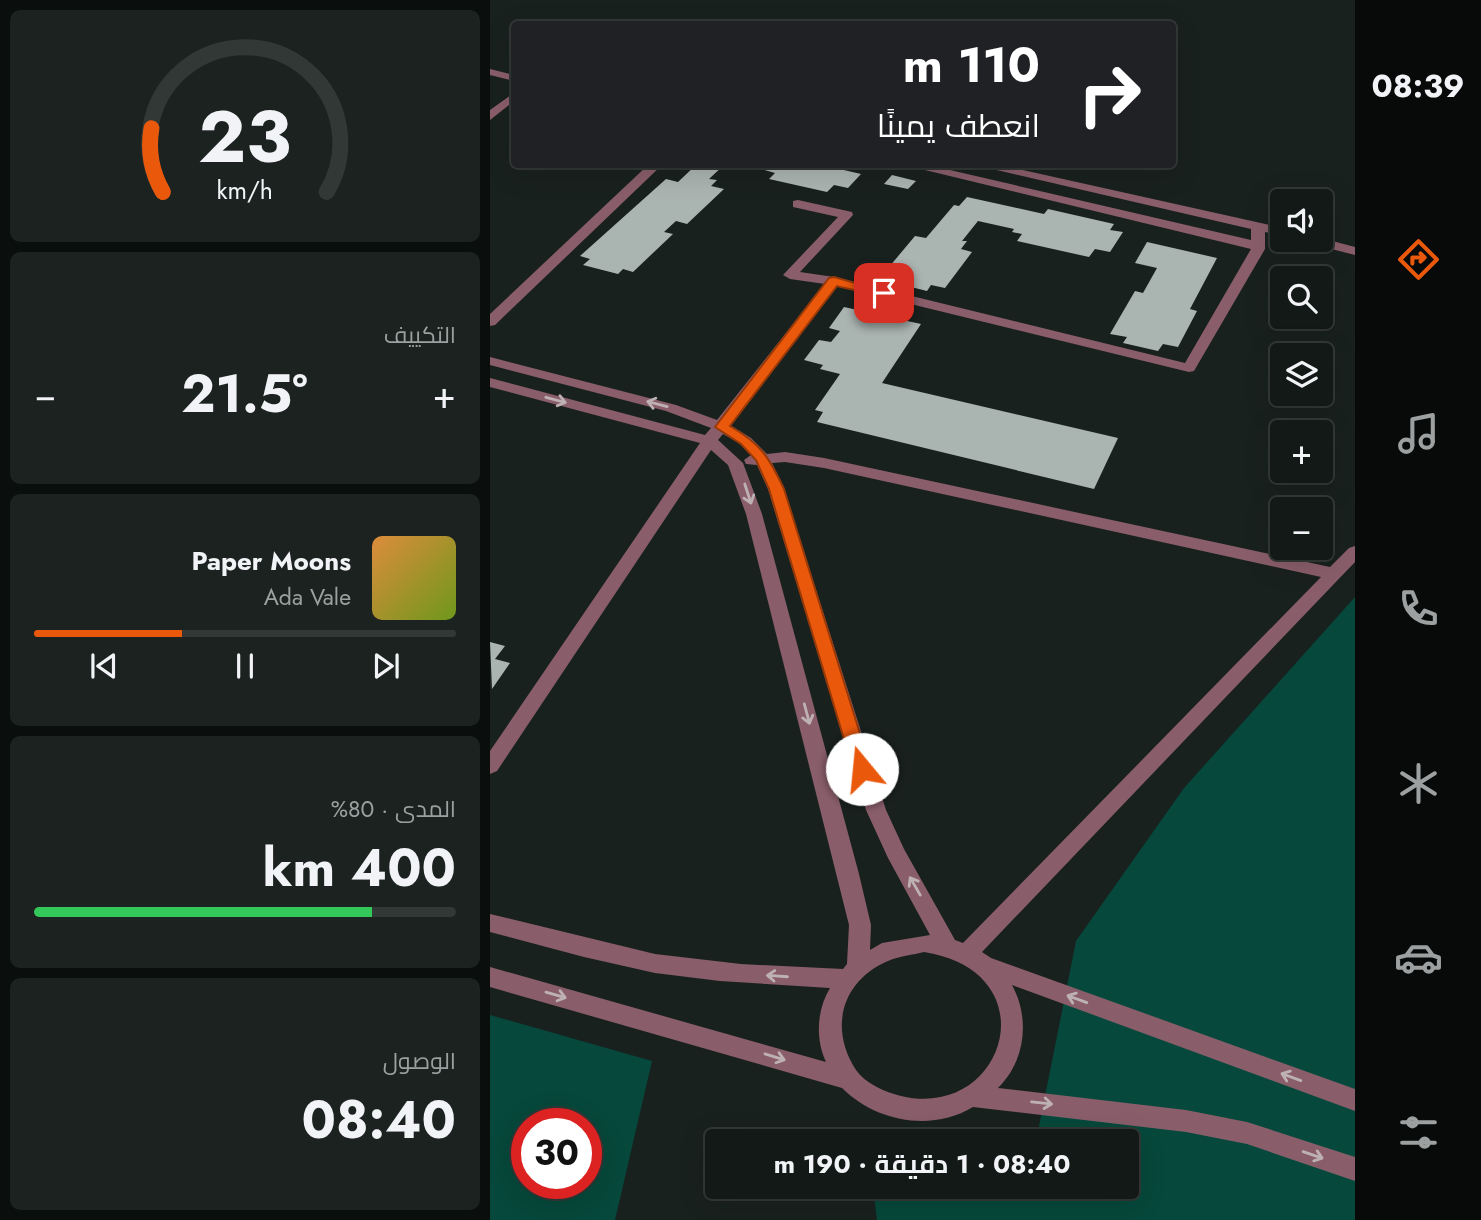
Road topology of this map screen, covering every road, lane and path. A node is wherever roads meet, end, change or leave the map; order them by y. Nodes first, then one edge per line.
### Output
1 (490, 61) edge
2 (511, 65) edge
3 (490, 72) edge
4 (511, 77) edge
5 (511, 98) edge
6 (490, 116) edge
7 (653, 168) edge
8 (923, 168) edge
9 (996, 168) edge
10 (798, 204) dead end
11 (1258, 225) junction
12 (1270, 228) edge
13 (1258, 245) junction
14 (1333, 245) edge
15 (1355, 251) edge
16 (834, 281) junction
17 (490, 322) edge
18 (490, 361) edge
19 (490, 382) edge
20 (722, 427) junction
21 (709, 442) junction
22 (762, 458) junction
23 (735, 463) junction
24 (1355, 552) edge
25 (1333, 575) junction
26 (490, 766) edge
27 (490, 923) edge
28 (965, 955) junction
29 (852, 972) junction
30 (490, 977) edge
31 (848, 1079) junction
32 (974, 1096) junction
33 (1355, 1100) edge
34 (1355, 1169) edge

1 - 2 street
3 - 4 street
5 - 6 street
7 - 17 street
8 - 13 street
9 - 11 street
10 - 16 street
11 - 12 street
11 - 13 street
13 - 16 street
14 - 15 street
16 - 20 street
20 -> 18 street
19 -> 21 street
20 - 21 street
20 - 22 street
21 - 23 street
21 - 26 street
22 - 23 street
22 - 25 street
28 -> 22 street
23 -> 29 street
24 - 25 street
25 - 28 street
29 -> 27 street
28 - 29 street
28 - 32 street
33 -> 28 street
29 - 31 street
30 -> 31 street
31 - 32 street
32 -> 34 street

